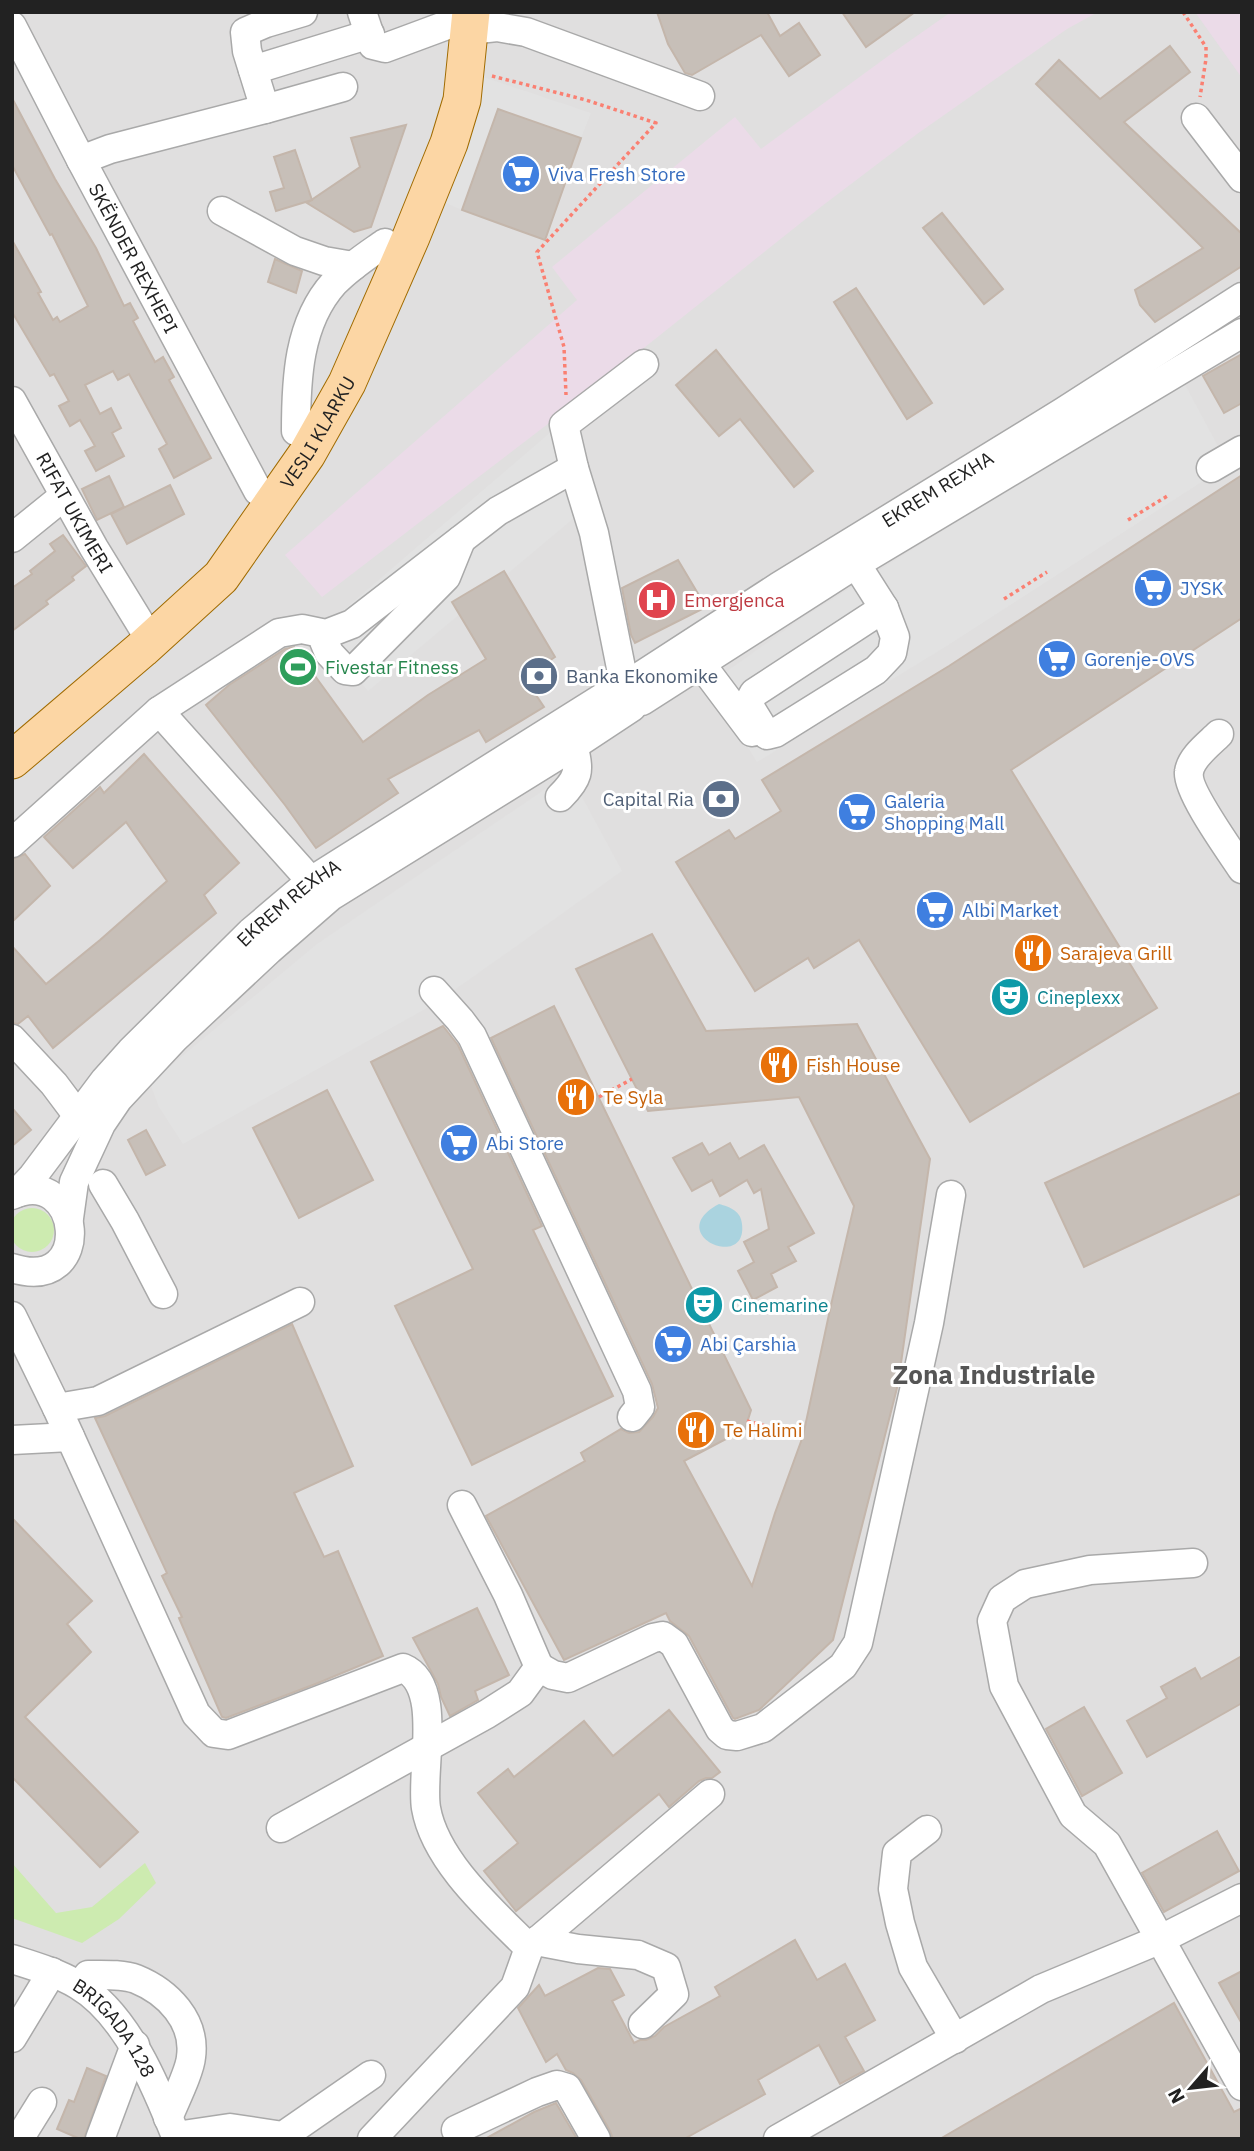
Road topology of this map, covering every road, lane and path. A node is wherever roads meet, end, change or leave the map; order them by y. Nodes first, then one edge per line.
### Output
1 (303, 12) edge
2 (1183, 12) edge
3 (458, 20) edge
4 (530, 22) edge
5 (366, 23) edge
6 (12, 26) edge
7 (466, 69) junction
8 (253, 70) junction
9 (343, 87) dead end
10 (700, 96) dead end
11 (265, 109) junction
12 (1196, 118) joint
13 (81, 160) junction
14 (1242, 178) edge
15 (222, 211) dead end
16 (385, 243) junction
17 (353, 266) junction
18 (1242, 297) edge
19 (1242, 333) edge
20 (644, 363) dead end
21 (12, 401) edge
22 (564, 425) junction
23 (296, 431) junction
24 (1242, 450) edge
25 (574, 468) junction
26 (1211, 468) dead end
27 (258, 491) junction
28 (1169, 495) dead end
29 (64, 496) junction
30 (1128, 520) dead end
31 (12, 538) edge
32 (462, 538) junction
33 (856, 564) junction
34 (1047, 572) dead end
35 (1004, 599) dead end
36 (884, 608) junction
37 (145, 633) junction
38 (326, 634) junction
39 (701, 664) junction
40 (630, 692) junction
41 (159, 711) junction
42 (12, 733) edge
43 (1219, 734) dead end
44 (767, 735) junction
45 (573, 746) junction
46 (12, 760) edge
47 (560, 797) dead end
48 (12, 843) edge
49 (1242, 869) edge
50 (311, 881) junction
51 (434, 991) dead end
52 (12, 1039) edge
53 (632, 1079) dead end
54 (598, 1097) dead end
55 (78, 1116) junction
56 (103, 1184) dead end
57 (15, 1194) edge
58 (951, 1195) dead end
59 (69, 1218) junction
60 (12, 1268) edge
61 (163, 1294) dead end
62 (300, 1302) dead end
63 (12, 1316) edge
64 (57, 1408) junction
65 (632, 1418) dead end
66 (747, 1422) dead end
67 (803, 1436) dead end
68 (70, 1437) junction
69 (12, 1440) edge
70 (462, 1505) dead end
71 (1193, 1563) dead end
72 (540, 1667) junction
73 (426, 1748) junction
74 (710, 1794) dead end
75 (281, 1828) dead end
76 (927, 1830) dead end
77 (1242, 1898) edge
78 (1161, 1939) junction
79 (533, 1945) junction
80 (12, 1959) edge
81 (52, 1972) junction
82 (88, 1975) dead end
83 (643, 2024) dead end
84 (13, 2034) edge
85 (955, 2039) junction
86 (135, 2046) junction
87 (371, 2075) dead end
88 (1242, 2086) edge
89 (43, 2102) dead end
90 (456, 2130) dead end
91 (174, 2131) edge
92 (19, 2139) edge
93 (100, 2139) edge
94 (372, 2139) edge
95 (596, 2139) edge
96 (778, 2139) edge

1 - 8 street
2 - 12 path
3 - 4 street
3 - 5 street
3 - 7 main road, VESLI KLARKU
3 - 16 main road, VESLI KLARKU
4 - 10 street
5 - 8 street
6 - 13 street, SKËNDER REXHEPI
7 - 22 path
7 - 37 main road, VESLI KLARKU
8 - 11 street
9 - 11 street
11 - 13 street
12 - 14 street
13 - 27 street, SKËNDER REXHEPI
15 - 17 street
16 - 17 street
16 - 23 main road, VESLI KLARKU
17 - 23 street
18 - 40 street, EKREM REXHA
19 - 33 street, EKREM REXHA
20 - 22 street
21 - 29 street, RIFAT UKIMERI
22 - 25 street
23 - 27 main road, VESLI KLARKU
24 - 26 street
25 - 32 street
25 - 40 street
27 - 37 main road, VESLI KLARKU
28 - 30 path
29 - 31 street
29 - 37 street, RIFAT UKIMERI
32 - 38 street
32 - 38 street
33 - 36 street
33 - 39 street, EKREM REXHA
34 - 35 path
36 - 44 street
36 - 44 street
37 - 42 main road, VESLI KLARKU
37 - 46 main road, VESLI KLARKU
38 - 41 street
39 - 40 street, EKREM REXHA
39 - 44 street
40 - 45 street, EKREM REXHA
40 - 50 street, EKREM REXHA
41 - 48 street
41 - 50 street
43 - 49 street
45 - 47 street
45 - 59 street, EKREM REXHA
50 - 55 street, EKREM REXHA
51 - 65 street
52 - 55 street
53 - 54 path
55 - 57 street, EKREM REXHA
56 - 61 street
57 - 59 street, EKREM REXHA
58 - 72 street
59 - 60 street, EKREM REXHA
62 - 64 street
63 - 64 street
64 - 68 street
66 - 67 path
68 - 69 street
68 - 73 street
70 - 72 street
71 - 78 street
72 - 73 street
73 - 75 street
73 - 79 street
74 - 79 street
76 - 85 street
77 - 78 street
78 - 85 street
78 - 88 street
79 - 83 street
79 - 94 street
80 - 81 street, BRIGADA 128
81 - 84 street
81 - 86 street, BRIGADA 128
82 - 91 street
85 - 96 street
86 - 91 street, BRIGADA 128
86 - 93 street
87 - 91 street
89 - 92 street
90 - 95 street

